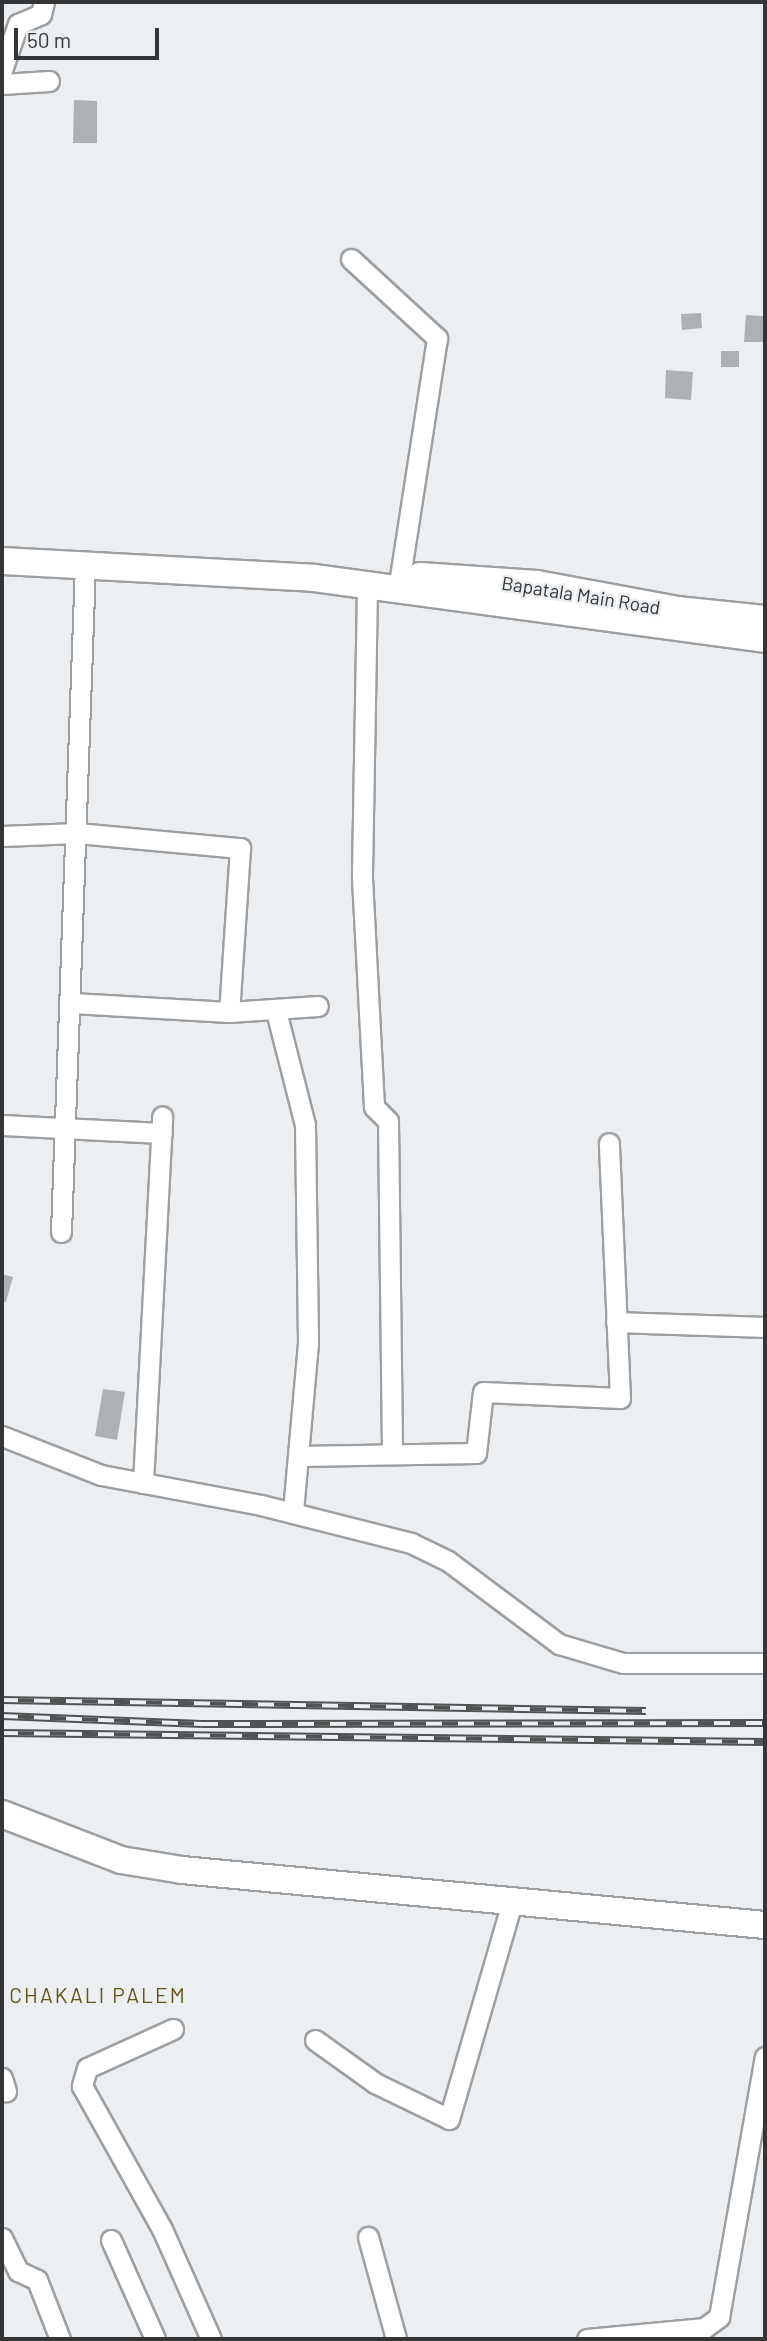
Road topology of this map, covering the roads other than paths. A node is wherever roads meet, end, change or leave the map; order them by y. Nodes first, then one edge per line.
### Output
1 (44, 2) edge
2 (2, 70) edge
3 (50, 81) dead end
4 (2, 84) edge
5 (351, 259) dead end
6 (2, 561) edge
7 (85, 564) junction
8 (314, 579) junction
9 (397, 583) junction
10 (367, 587) junction
11 (765, 619) edge
12 (765, 639) edge
13 (77, 833) junction
14 (2, 836) edge
15 (72, 1003) junction
16 (318, 1006) dead end
17 (276, 1011) junction
18 (229, 1012) junction
19 (2, 1125) edge
20 (64, 1128) junction
21 (608, 1143) dead end
22 (61, 1232) dead end
23 (617, 1322) junction
24 (765, 1327) edge
25 (2, 1436) edge
26 (392, 1451) junction
27 (298, 1456) junction
28 (143, 1483) junction
29 (293, 1512) junction
30 (765, 1663) edge
31 (2, 1814) edge
32 (511, 1905) junction
33 (765, 1925) edge
34 (173, 2029) dead end
35 (315, 2040) dead end
36 (765, 2057) edge
37 (368, 2237) dead end
38 (2, 2238) edge
39 (111, 2240) dead end
40 (10, 2275) edge
41 (60, 2339) edge
42 (155, 2339) edge
43 (211, 2339) edge
44 (396, 2339) edge
45 (587, 2339) edge

1 - 2 street
3 - 4 street
5 - 9 street
6 - 7 main road, Bapatala Main Road
7 - 8 main road, Bapatala Main Road
7 - 13 street
8 - 9 main road, Bapatala Main Road
8 - 10 main road, Bapatala Main Road
9 - 10 main road, Bapatala Main Road
9 - 11 main road, Bapatala Main Road
9 - 12 main road, Bapatala Main Road
10 - 26 street
13 - 14 street
13 - 15 street
13 - 18 street
15 - 18 street
15 - 20 street
16 - 17 street
17 - 18 street
17 - 27 street
19 - 20 street
20 - 22 street
20 - 28 street
21 - 23 street
23 - 24 street
23 - 26 street
25 - 28 street
26 - 27 street
27 - 29 street
28 - 29 street
29 - 30 street
31 - 32 main road
32 - 33 main road
32 - 35 street
34 - 43 street
36 - 45 street
37 - 44 street
38 - 40 street
39 - 42 street
40 - 41 street

